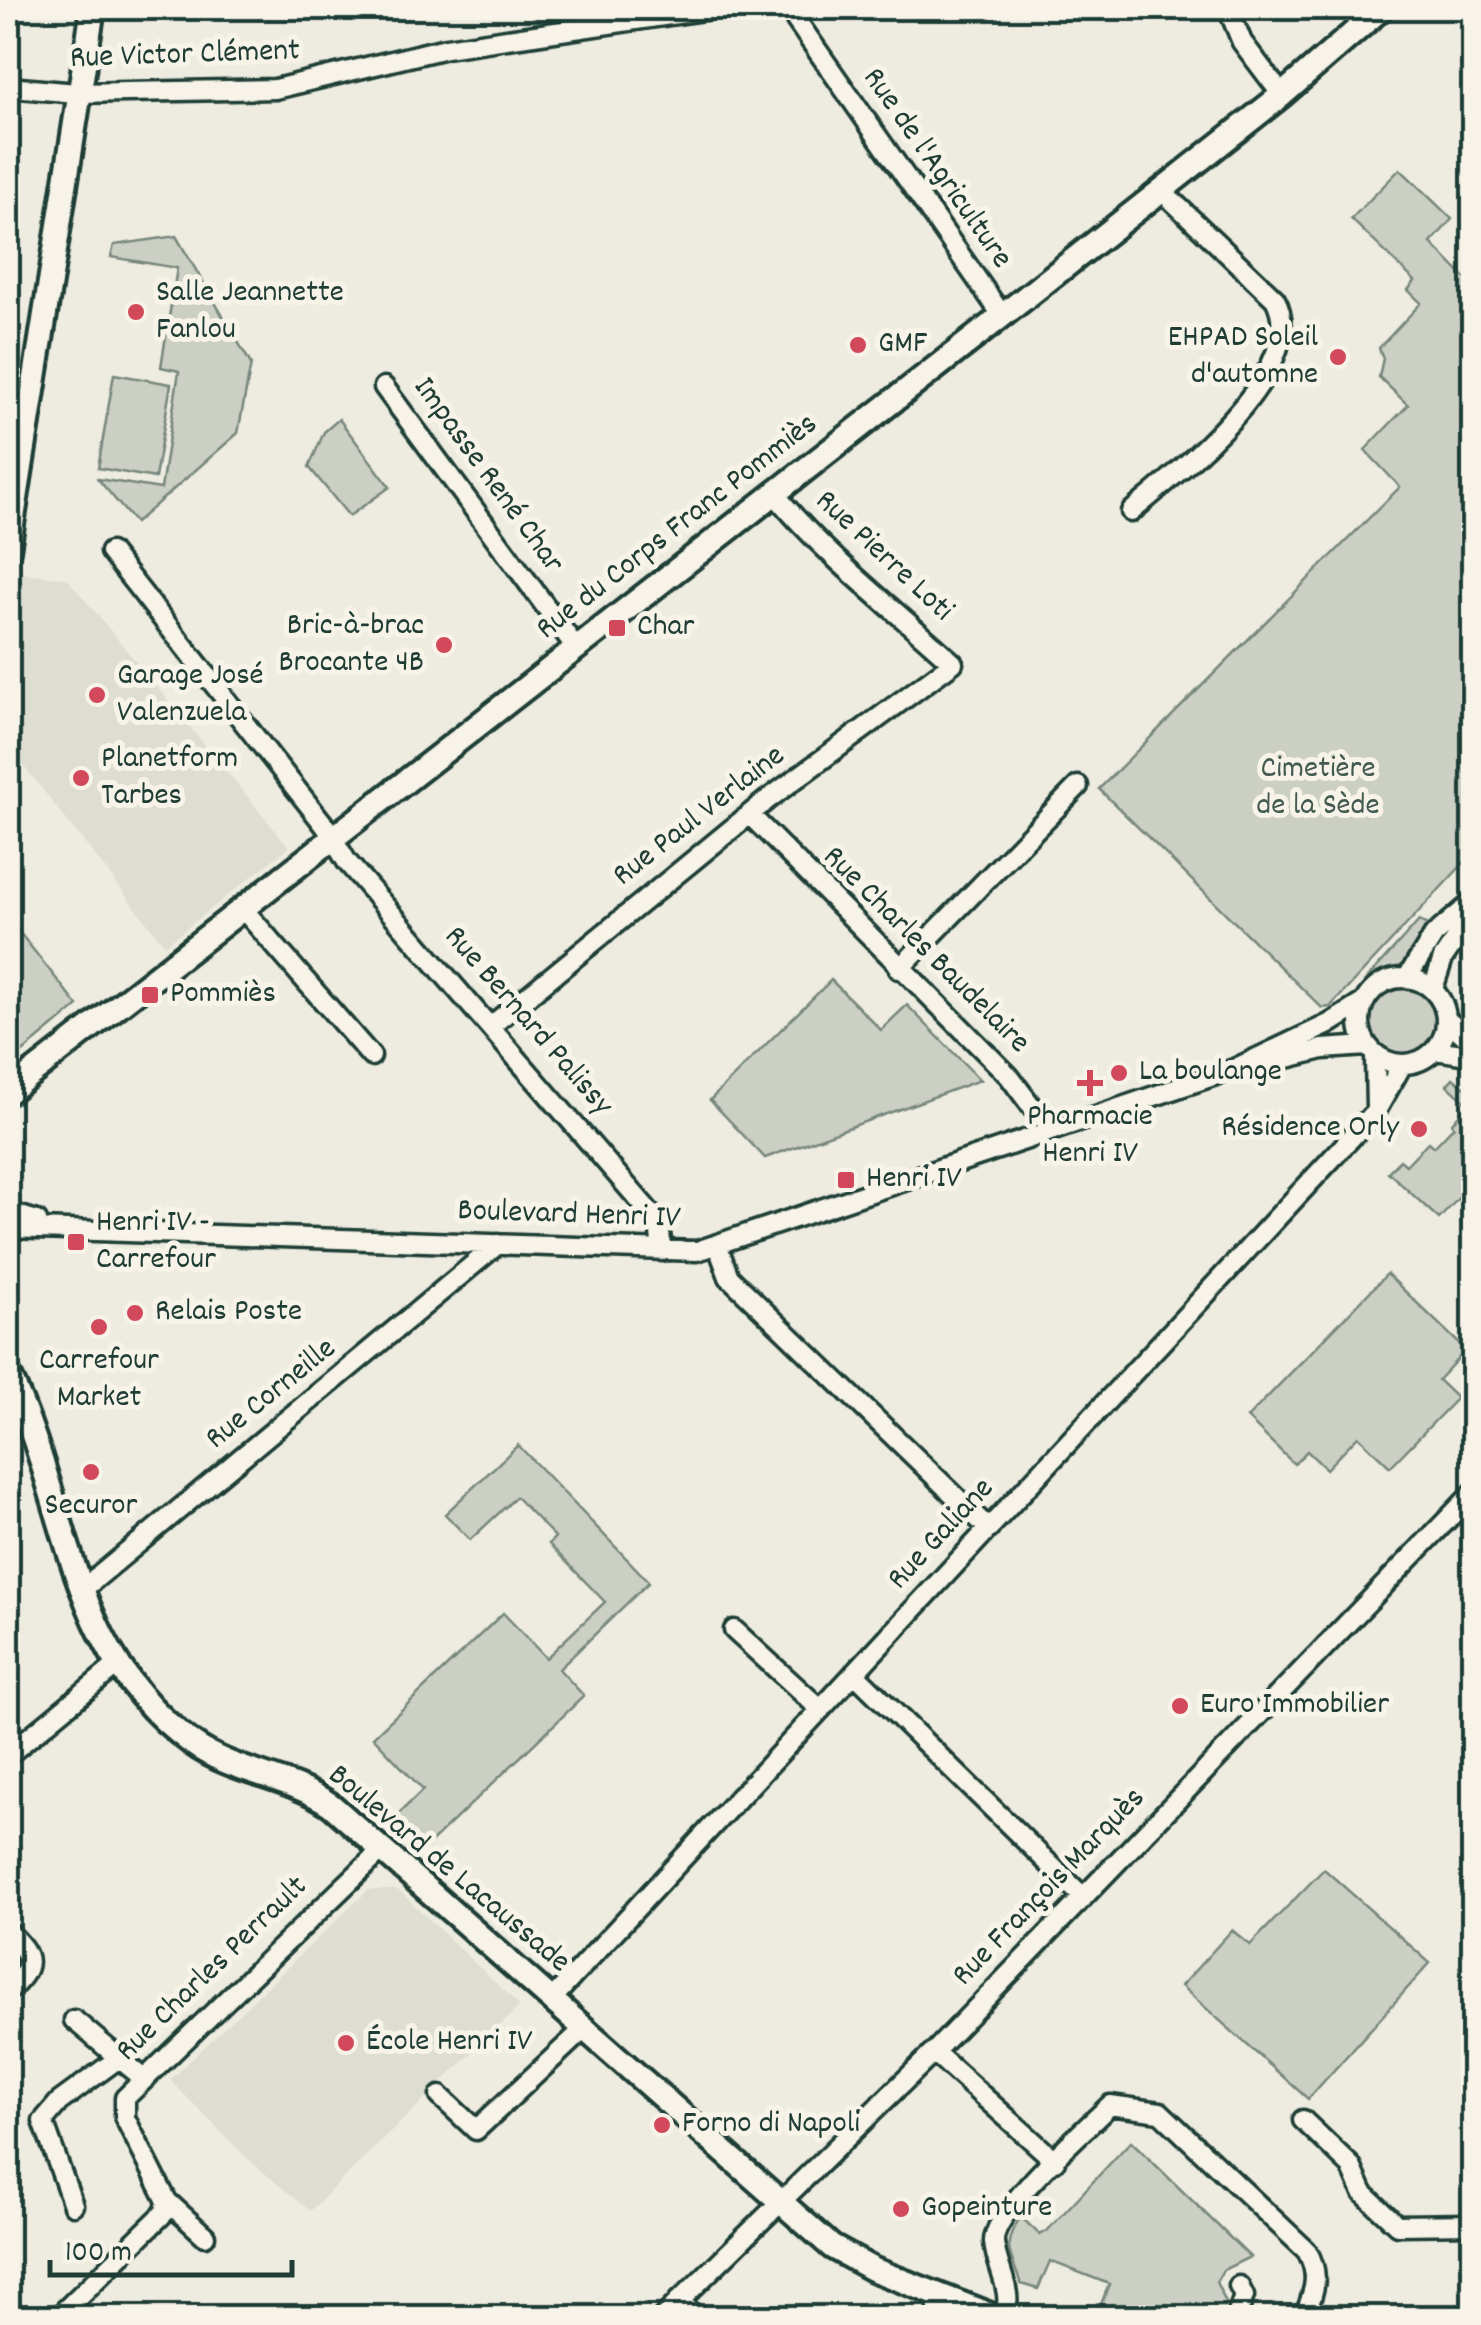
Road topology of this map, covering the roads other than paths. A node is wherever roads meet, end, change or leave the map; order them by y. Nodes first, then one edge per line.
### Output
1 (71, 8) edge
2 (93, 8) edge
3 (718, 8) edge
4 (798, 8) edge
5 (1228, 8) edge
6 (1374, 10) edge
7 (85, 38) junction
8 (8, 87) edge
9 (76, 93) junction
10 (1282, 95) junction
11 (1160, 188) junction
12 (1002, 315) junction
13 (384, 387) dead end
14 (774, 493) junction
15 (1131, 512) dead end
16 (8, 550) edge
17 (110, 552) dead end
18 (576, 648) junction
19 (953, 663) joint
20 (1078, 786) dead end
21 (750, 815) junction
22 (331, 841) junction
23 (1474, 901) edge
24 (243, 909) junction
25 (1474, 913) edge
26 (899, 969) junction
27 (1407, 978) junction
28 (1432, 990) junction
29 (1364, 1002) junction
30 (1446, 1018) junction
31 (491, 1026) junction
32 (1474, 1044) edge
33 (1371, 1050) junction
34 (1436, 1050) junction
35 (371, 1056) dead end
36 (1474, 1056) edge
37 (1402, 1064) junction
38 (1234, 1070) junction
39 (8, 1092) edge
40 (1376, 1111) junction
41 (1060, 1128) junction
42 (8, 1212) edge
43 (52, 1226) junction
44 (8, 1228) edge
45 (498, 1244) junction
46 (717, 1244) junction
47 (662, 1251) junction
48 (8, 1373) edge
49 (15, 1417) edge
50 (1474, 1492) edge
51 (989, 1530) junction
52 (82, 1590) junction
53 (734, 1630) dead end
54 (117, 1665) junction
55 (854, 1673) junction
56 (820, 1709) junction
57 (8, 1755) edge
58 (383, 1850) junction
59 (1082, 1896) junction
60 (8, 1932) edge
61 (8, 1991) edge
62 (551, 2000) junction
63 (74, 2020) dead end
64 (584, 2030) junction
65 (934, 2052) junction
66 (119, 2058) junction
67 (142, 2077) junction
68 (440, 2096) dead end
69 (1304, 2120) dead end
70 (1055, 2161) junction
71 (167, 2202) junction
72 (777, 2202) junction
73 (74, 2206) dead end
74 (1474, 2224) edge
75 (205, 2236) dead end
76 (1239, 2286) dead end
77 (937, 2295) junction
78 (679, 2300) junction
79 (57, 2318) edge
80 (662, 2318) edge
81 (697, 2318) edge
82 (947, 2318) edge
83 (1001, 2318) edge
84 (1236, 2318) edge
85 (1304, 2318) edge

1 - 7 main road
2 - 7 main road
3 - 9 street, Rue Victor Clément
4 - 12 street, Rue de l'Agriculture
5 - 10 street
6 - 10 main road, Rue du Corps Franc Pommiès
7 - 9 main road
8 - 9 street, Rue Victor Clément
9 - 16 main road
10 - 11 main road, Rue du Corps Franc Pommiès
11 - 12 main road, Rue du Corps Franc Pommiès
11 - 15 street
12 - 14 main road, Rue du Corps Franc Pommiès
13 - 18 street, Impasse René Char
14 - 18 main road, Rue du Corps Franc Pommiès
14 - 19 street, Rue Pierre Loti
17 - 22 street, Rue Bernard Palissy
18 - 22 main road, Rue du Corps Franc Pommiès
19 - 21 street, Rue Paul Verlaine
20 - 26 street
21 - 26 street, Rue Charles Baudelaire
21 - 31 street, Rue Paul Verlaine
22 - 24 main road, Rue du Corps Franc Pommiès
22 - 31 street, Rue Bernard Palissy
23 - 27 street
24 - 35 street
24 - 39 main road, Rue du Corps Franc Pommiès
25 - 28 street
26 - 41 street, Rue Charles Baudelaire
27 - 28 street
27 - 29 street
28 - 30 street
29 - 33 street
29 - 38 street, Boulevard Henri IV
30 - 32 street
30 - 34 street
31 - 47 street, Rue Bernard Palissy
33 - 37 street
33 - 38 street, Boulevard Henri IV
33 - 40 street
34 - 36 street
34 - 37 street
37 - 40 street, Rue Galiane
38 - 41 street, Boulevard Henri IV
40 - 51 street, Rue Galiane
41 - 46 street, Boulevard Henri IV
42 - 43 street, Boulevard Henri IV
43 - 44 street, Boulevard Henri IV
43 - 45 street, Boulevard Henri IV
45 - 47 street, Boulevard Henri IV
45 - 52 street, Rue Corneille
46 - 47 street, Boulevard Henri IV
46 - 51 street
48 - 49 main road, Boulevard de Lacaussade
49 - 52 main road, Boulevard de Lacaussade
50 - 59 street, Rue François Marquès
51 - 55 street, Rue Galiane
52 - 54 main road, Boulevard de Lacaussade
53 - 56 street
54 - 57 street
54 - 58 main road, Boulevard de Lacaussade
55 - 56 street, Rue Galiane
55 - 59 street
56 - 62 street, Rue Galiane
58 - 62 main road, Boulevard de Lacaussade
58 - 67 street, Rue Charles Perrault
59 - 65 street, Rue François Marquès
60 - 61 street
62 - 64 main road, Boulevard de Lacaussade
63 - 66 street
64 - 68 street
64 - 72 main road, Boulevard de Lacaussade
65 - 70 street
65 - 72 street, Rue François Marquès
66 - 67 street
66 - 73 street
67 - 71 street, Rue Charles Perrault
69 - 74 street
70 - 83 street
70 - 85 street
71 - 75 street, Rue Charles Perrault
71 - 79 street
72 - 77 main road, Boulevard de Lacaussade
72 - 78 street, Rue François Marquès
76 - 84 street
77 - 82 street
77 - 83 main road, Boulevard de Lacaussade
78 - 80 street, Rue François Marquès
78 - 81 street

